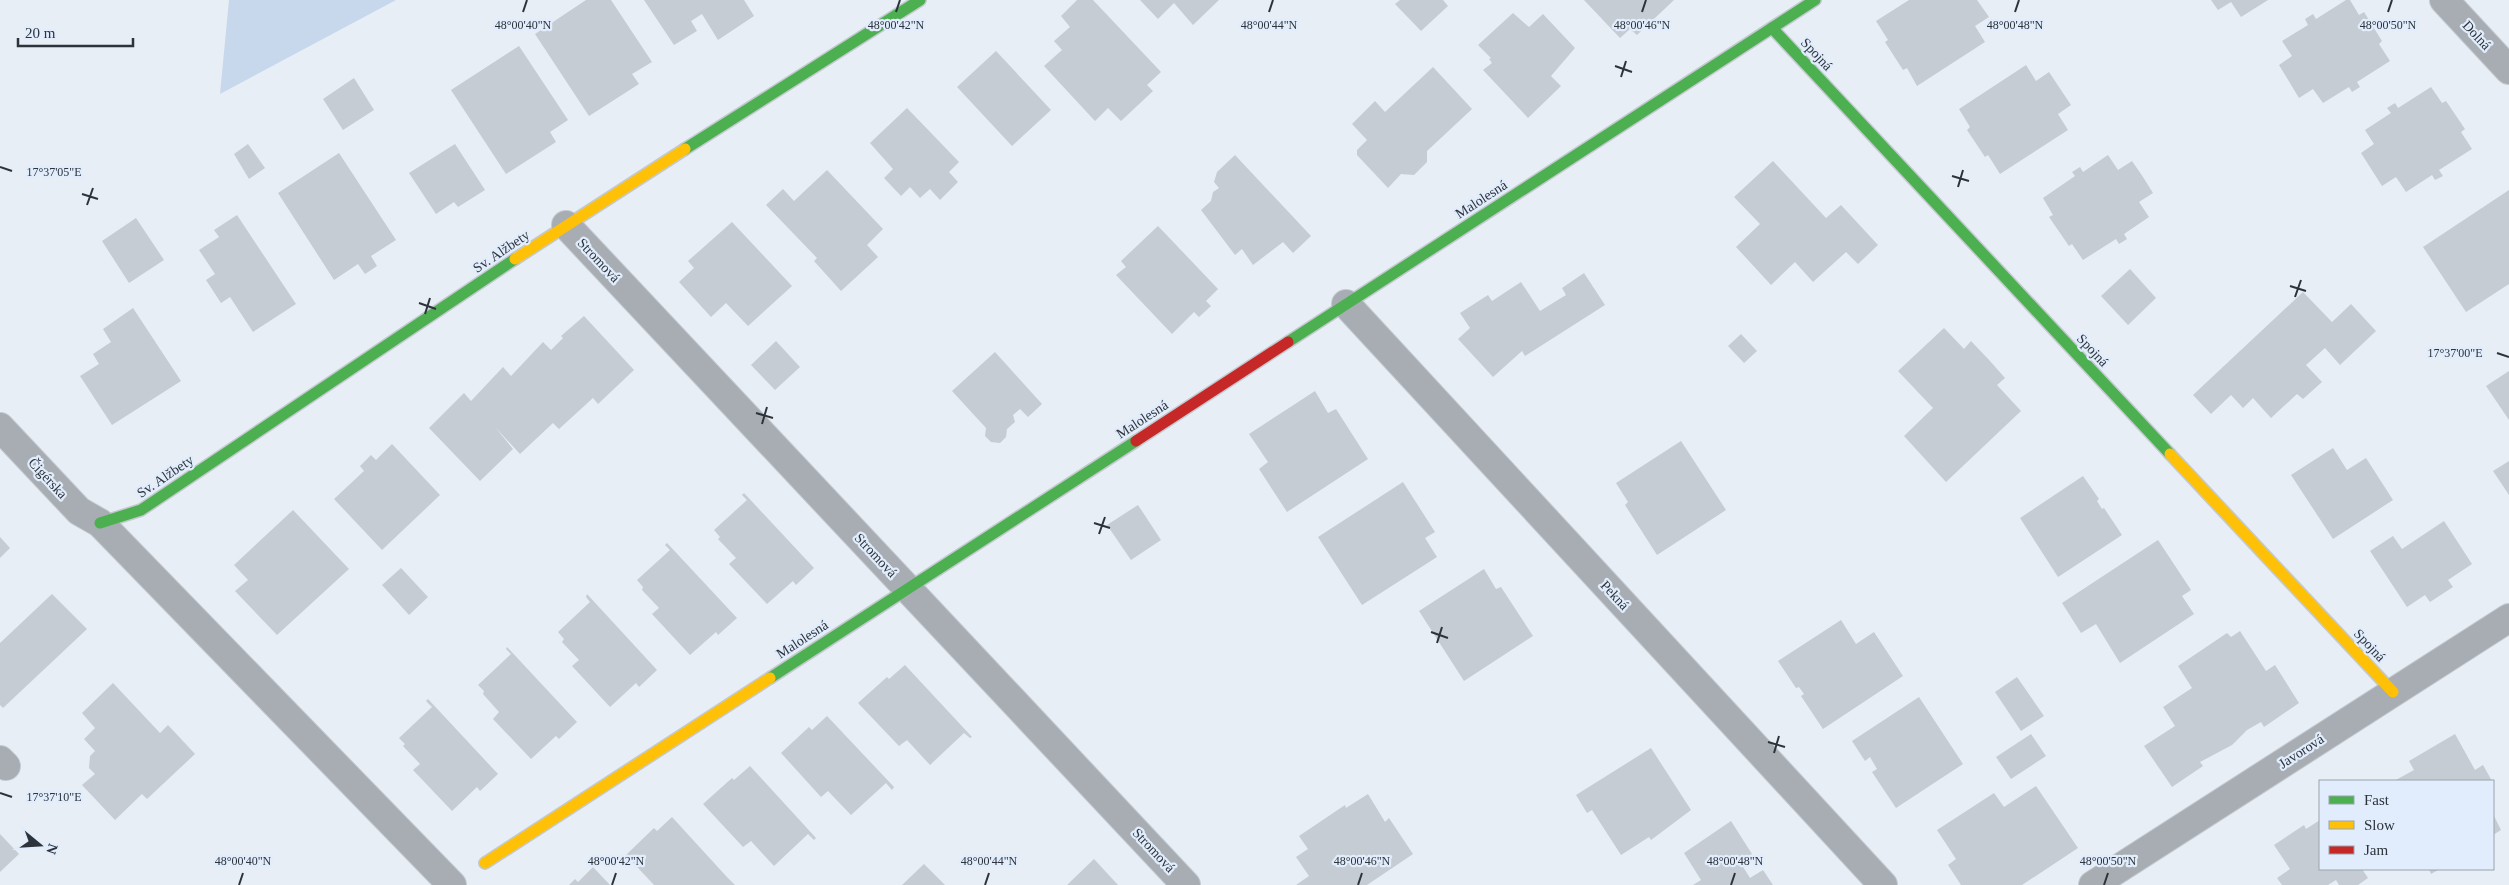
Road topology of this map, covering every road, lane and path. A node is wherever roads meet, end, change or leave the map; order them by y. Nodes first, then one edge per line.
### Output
1 (920, 0) edge
2 (1815, 0) edge
3 (2444, 0) edge
4 (1772, 28) junction
5 (2509, 70) edge
6 (566, 225) junction
7 (1346, 304) junction
8 (0, 427) edge
9 (100, 523) junction
10 (907, 589) junction
11 (2509, 618) edge
12 (2393, 692) junction
13 (484, 863) dead end
14 (452, 885) edge
15 (1186, 885) edge
16 (1883, 885) edge
17 (2093, 885) edge

1 - 6 street, Sv. Alžbety
2 - 4 street, Malolesná
3 - 5 street, Dolná
4 - 7 street, Malolesná
4 - 12 street, Spojná
6 - 9 street, Sv. Alžbety
6 - 10 street, Stromová
7 - 10 street, Malolesná
7 - 16 street, Pekná
8 - 9 street, Čigérska
9 - 14 street, Čigérska
10 - 13 street, Malolesná
10 - 15 street, Stromová
11 - 12 street, Javorová
12 - 17 street, Javorová

